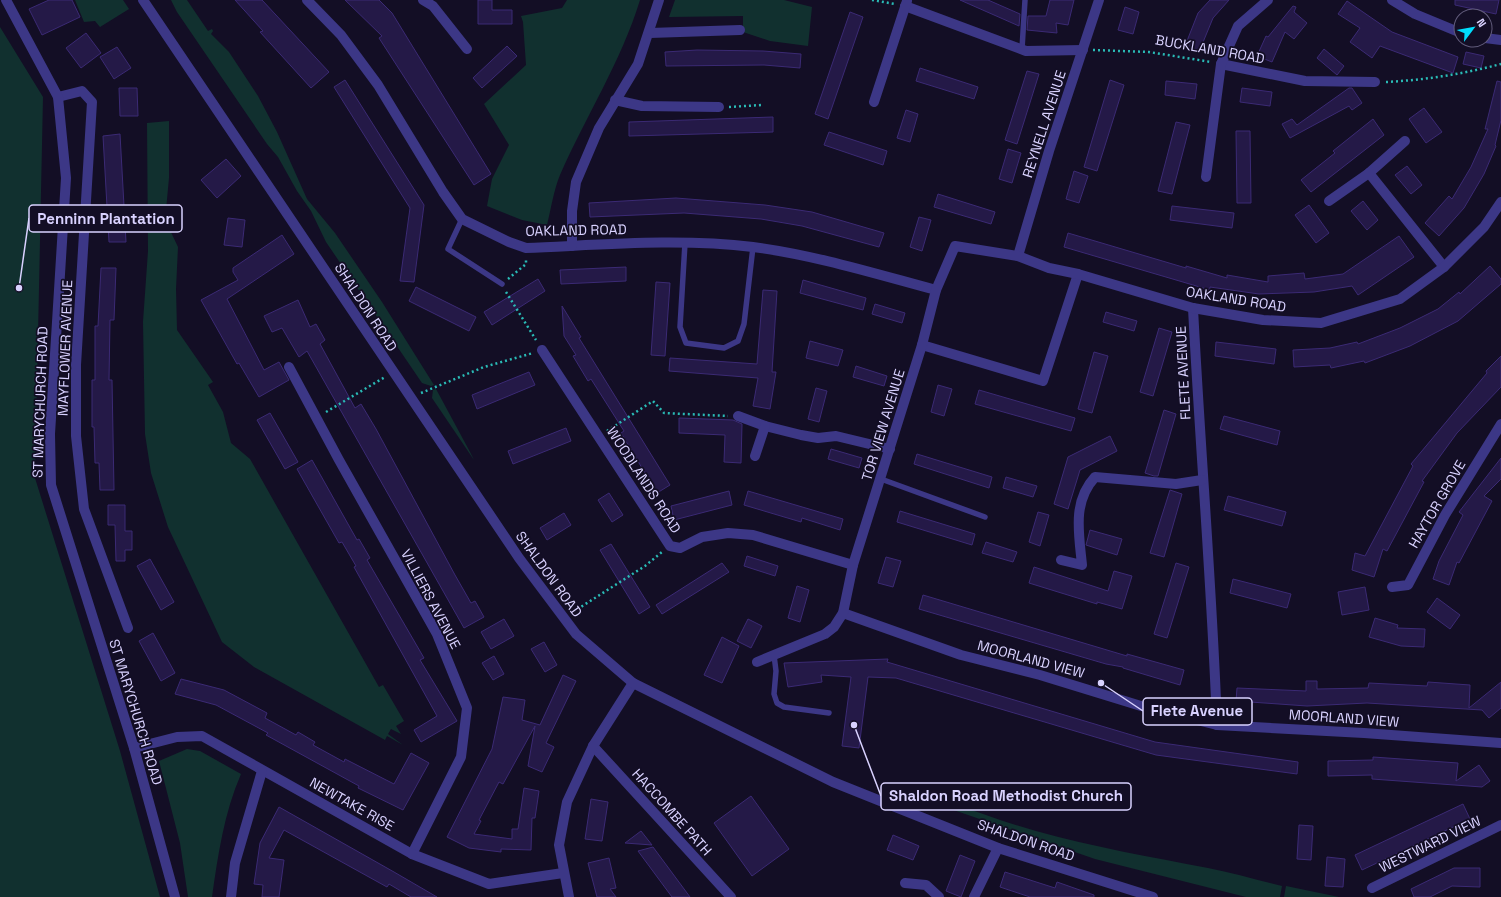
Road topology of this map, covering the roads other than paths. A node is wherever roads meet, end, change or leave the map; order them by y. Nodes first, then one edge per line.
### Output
1 (143, 0) edge
2 (307, 0) edge
3 (423, 0) edge
4 (659, 0) edge
5 (1025, 0) edge
6 (1099, 0) edge
7 (1268, 0) edge
8 (1392, 0) edge
9 (9, 1) edge
10 (906, 3) edge
11 (740, 30) dead end
12 (1453, 31) edge
13 (650, 33) junction
14 (467, 49) dead end
15 (1022, 49) junction
16 (1084, 50) junction
17 (1222, 64) junction
18 (1375, 82) road end
19 (58, 98) junction
20 (615, 100) junction
21 (874, 102) dead end
22 (719, 107) road end
23 (1405, 141) dead end
24 (1369, 174) junction
25 (1206, 177) dead end
26 (1329, 201) dead end
27 (1501, 202) edge
28 (462, 219) junction
29 (685, 243) junction
30 (572, 246) junction
31 (955, 246) joint
32 (753, 247) junction
33 (1018, 256) junction
34 (1444, 267) junction
35 (1078, 274) junction
36 (502, 284) road end
37 (936, 290) junction
38 (1193, 308) junction
39 (922, 345) junction
40 (542, 350) road end
41 (289, 367) dead end
42 (738, 416) road end
43 (1501, 424) edge
44 (764, 426) junction
45 (890, 449) junction
46 (755, 456) dead end
47 (881, 479) junction
48 (1202, 480) junction
49 (985, 517) dead end
50 (1061, 560) dead end
51 (853, 565) junction
52 (1392, 587) dead end
53 (842, 613) junction
54 (128, 628) dead end
55 (774, 655) junction
56 (757, 662) dead end
57 (633, 683) junction
58 (829, 713) dead end
59 (1217, 725) junction
60 (1501, 743) edge
61 (593, 746) junction
62 (134, 748) junction
63 (262, 771) junction
64 (1501, 825) edge
65 (998, 848) junction
66 (412, 854) junction
67 (563, 873) junction
68 (905, 883) dead end
69 (1372, 888) dead end
70 (977, 896) edge
71 (175, 897) edge
72 (231, 897) edge
73 (569, 897) edge
74 (731, 897) edge
75 (939, 897) edge
76 (1154, 897) edge

1 - 57 street, SHALDON ROAD
2 - 28 street, OAKLAND ROAD
3 - 14 street
4 - 13 street
5 - 15 lane
6 - 16 street, REYNELL AVENUE
7 - 17 street
8 - 12 street
9 - 19 street, ST MARYCHURCH ROAD
10 - 15 street
10 - 21 street
11 - 13 street
13 - 20 street
15 - 16 street
16 - 33 street, REYNELL AVENUE
17 - 18 street, BUCKLAND ROAD
17 - 25 street
19 - 54 street, MAYFLOWER AVENUE
19 - 62 street, ST MARYCHURCH ROAD
20 - 22 street
20 - 30 street
23 - 24 street
24 - 26 street
24 - 34 street
27 - 34 street, OAKLAND ROAD
28 - 30 street, OAKLAND ROAD
28 - 36 lane
29 - 30 street, OAKLAND ROAD
29 - 32 street, OAKLAND ROAD
29 - 32 lane
31 - 33 street, OAKLAND ROAD
31 - 37 street, TOR VIEW AVENUE
32 - 37 street, OAKLAND ROAD
33 - 35 street, OAKLAND ROAD
34 - 38 street, OAKLAND ROAD
35 - 38 street, OAKLAND ROAD
35 - 39 street
37 - 39 street, TOR VIEW AVENUE
38 - 48 street, FLETE AVENUE
39 - 45 street, TOR VIEW AVENUE
40 - 51 street, WOODLANDS ROAD
41 - 66 street, VILLIERS AVENUE
42 - 44 street
43 - 52 street, HAYTOR GROVE
44 - 45 street
44 - 46 street
45 - 47 street, TOR VIEW AVENUE
47 - 49 lane
47 - 51 street, TOR VIEW AVENUE
48 - 50 street
48 - 59 street, FLETE AVENUE
51 - 53 street, TOR VIEW AVENUE
53 - 55 street
53 - 59 street, MOORLAND VIEW
55 - 56 street
55 - 58 lane
57 - 61 street
57 - 65 street, SHALDON ROAD
59 - 60 street, MOORLAND VIEW
61 - 67 street
61 - 74 street, HACCOMBE PATH
62 - 63 street, NEWTAKE RISE
62 - 71 street, ST MARYCHURCH ROAD
63 - 66 street, NEWTAKE RISE
63 - 72 street
64 - 69 street, WESTWARD VIEW
65 - 70 street
65 - 76 street, SHALDON ROAD
66 - 67 street, NEWTAKE RISE
67 - 73 street
68 - 75 street

